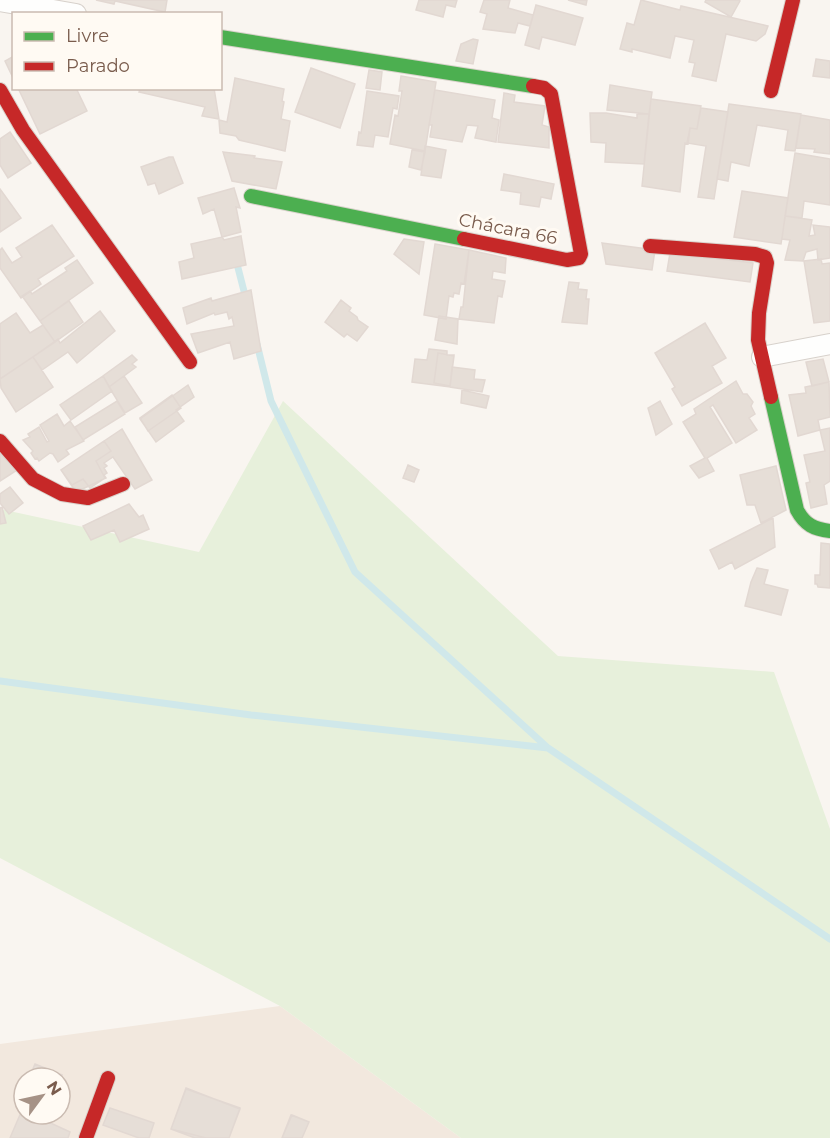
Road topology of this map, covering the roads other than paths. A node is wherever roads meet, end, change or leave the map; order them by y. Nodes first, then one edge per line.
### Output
1 (793, 0) edge
2 (0, 1) edge
3 (64, 12) edge
4 (222, 37) edge
5 (0, 90) edge
6 (771, 91) dead end
7 (251, 196) dead end
8 (650, 246) dead end
9 (830, 344) edge
10 (762, 357) junction
11 (190, 362) dead end
12 (0, 441) edge
13 (123, 484) dead end
14 (830, 531) edge
15 (108, 1078) dead end
16 (86, 1138) edge

1 - 6 street
2 - 3 street
4 - 7 street, Chácara 66
5 - 11 street
8 - 10 street
9 - 10 street
10 - 14 street
12 - 13 street
15 - 16 street

